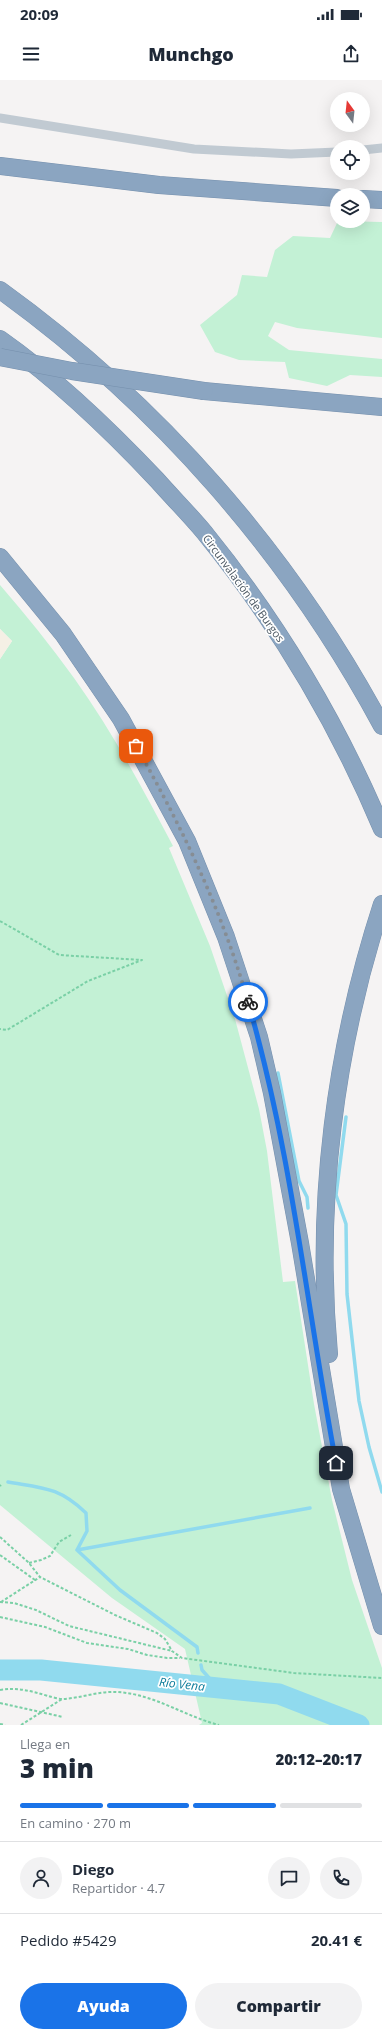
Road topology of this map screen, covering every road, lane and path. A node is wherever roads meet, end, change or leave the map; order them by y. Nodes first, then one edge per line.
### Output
1 (0, 118) edge
2 (382, 148) edge
3 (370, 149) edge
4 (330, 152) edge
5 (0, 166) edge
6 (330, 197) edge
7 (370, 199) edge
8 (382, 200) edge
9 (0, 290) edge
10 (0, 339) edge
11 (0, 357) edge
12 (382, 407) edge
13 (0, 556) edge
14 (382, 726) edge
15 (382, 829) edge
16 (382, 904) edge
17 (0, 921) edge
18 (0, 1029) edge
19 (354, 1532) junction
20 (71, 1535) dead end
21 (0, 1538) edge
22 (0, 1555) edge
23 (29, 1563) junction
24 (40, 1577) junction
25 (35, 1580) junction
26 (0, 1602) edge
27 (0, 1617) edge
28 (380, 1619) edge
29 (172, 1651) junction
30 (182, 1658) junction
31 (382, 1678) edge
32 (0, 1690) edge
33 (62, 1699) junction
34 (0, 1703) edge
35 (42, 1712) junction
36 (63, 1717) dead end
37 (0, 1724) edge
38 (5, 1725) edge
39 (21, 1725) edge
40 (219, 1725) edge

1 - 4 street
2 - 3 street
5 - 6 highway
7 - 8 highway
9 - 14 highway
10 - 15 highway, Circunvalación de Burgos
11 - 12 highway, bridge
13 - 19 highway
16 - 19 highway
17 - 18 path
19 - 28 highway
20 - 23 path
21 - 23 path
22 - 25 path
23 - 24 path
24 - 25 path
24 - 29 path
25 - 26 path
26 - 29 path
27 - 30 path
29 - 30 path
30 - 31 path
32 - 33 path
33 - 35 path
33 - 40 path
34 - 35 path
35 - 36 path
35 - 39 path
37 - 38 path

